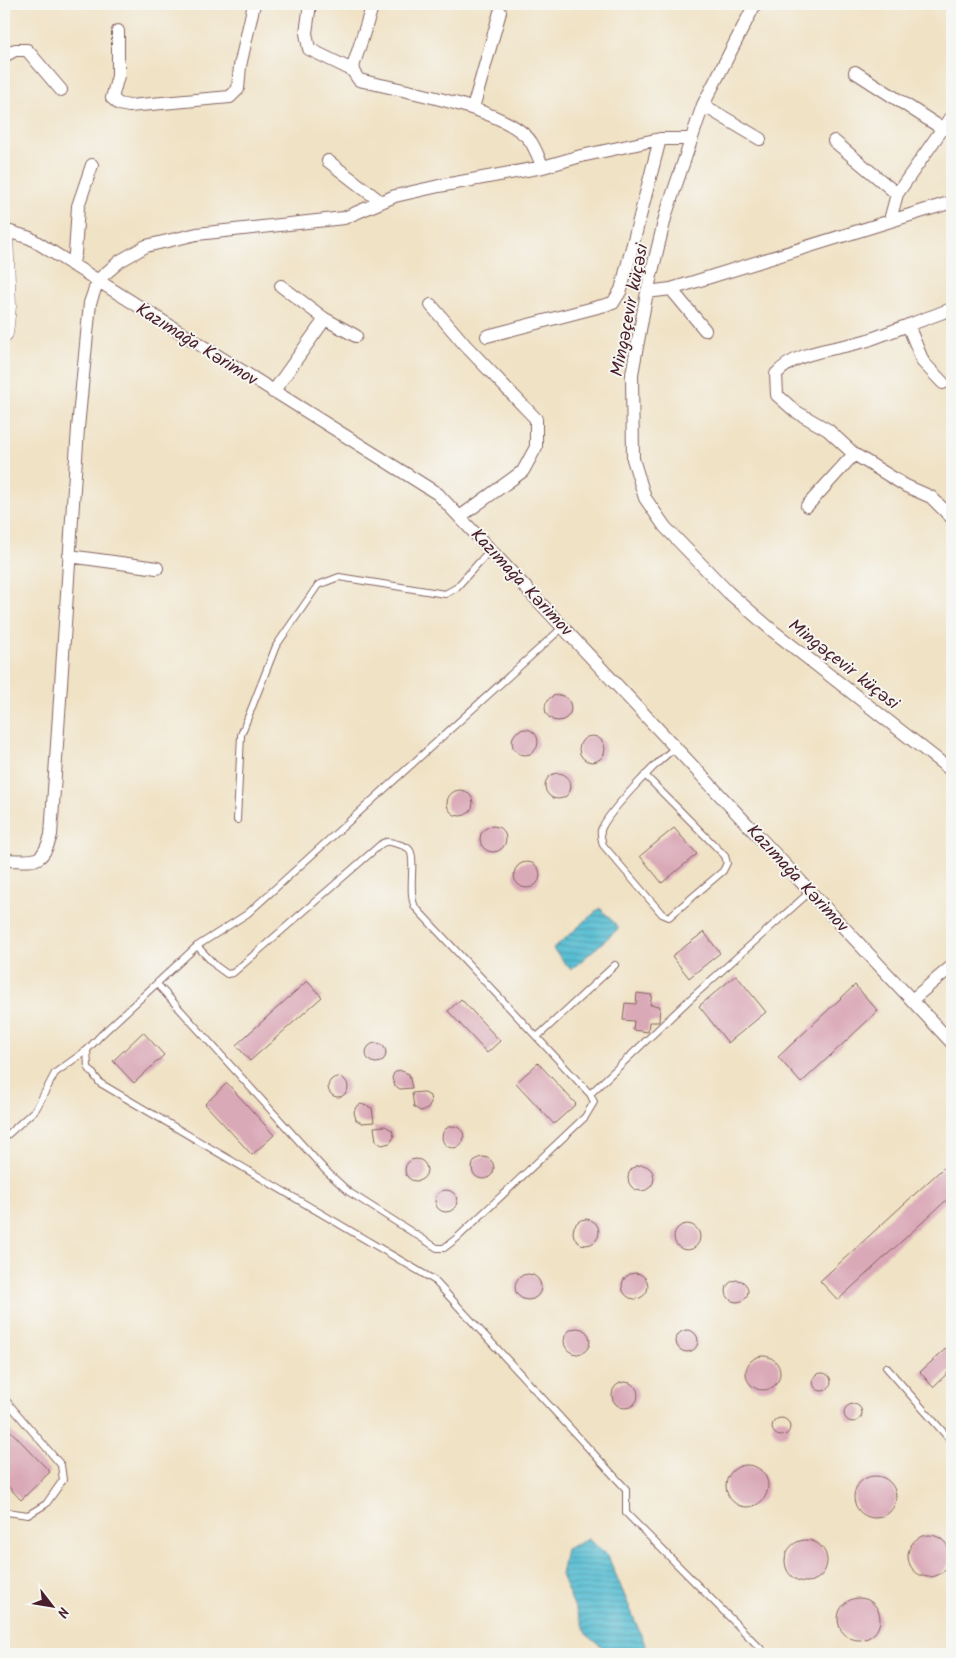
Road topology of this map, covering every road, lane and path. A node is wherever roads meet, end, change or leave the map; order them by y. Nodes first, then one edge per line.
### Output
1 (254, 4) edge
2 (310, 4) edge
3 (373, 4) edge
4 (755, 4) edge
5 (500, 12) dead end
6 (118, 31) dead end
7 (4, 56) edge
8 (352, 70) junction
9 (855, 72) dead end
10 (61, 90) dead end
11 (703, 105) junction
12 (473, 108) junction
13 (952, 115) edge
14 (943, 129) junction
15 (660, 139) junction
16 (690, 139) junction
17 (760, 140) dead end
18 (834, 141) dead end
19 (328, 161) dead end
20 (92, 165) dead end
21 (543, 167) junction
22 (897, 194) junction
23 (381, 202) junction
24 (952, 202) edge
25 (890, 220) junction
26 (4, 230) edge
27 (4, 235) edge
28 (72, 265) junction
29 (98, 280) junction
30 (281, 286) dead end
31 (671, 288) junction
32 (647, 292) junction
33 (431, 305) dead end
34 (952, 309) edge
35 (325, 319) junction
36 (908, 325) junction
37 (705, 330) dead end
38 (4, 333) edge
39 (356, 336) dead end
40 (487, 336) dead end
41 (943, 383) dead end
42 (273, 392) junction
43 (854, 454) junction
44 (807, 506) dead end
45 (461, 516) junction
46 (952, 518) edge
47 (491, 549) junction
48 (69, 556) junction
49 (157, 568) dead end
50 (564, 626) junction
51 (676, 747) junction
52 (952, 771) edge
53 (645, 775) junction
54 (237, 820) dead end
55 (4, 860) edge
56 (811, 891) junction
57 (197, 946) junction
58 (615, 965) dead end
59 (952, 966) edge
60 (157, 984) junction
61 (913, 999) junction
62 (537, 1036) junction
63 (952, 1042) edge
64 (87, 1050) junction
65 (590, 1094) junction
66 (4, 1138) edge
67 (886, 1367) dead end
68 (4, 1398) edge
69 (952, 1442) edge
70 (4, 1508) edge
71 (766, 1654) edge

1 - 6 street
2 - 8 street
3 - 8 street
4 - 11 street, Mingəçevir küçəsi
5 - 12 street
7 - 10 street
8 - 12 street
9 - 14 street
11 - 16 street, Mingəçevir küçəsi
11 - 17 street
12 - 21 street
13 - 14 street
14 - 22 street
15 - 16 street
15 - 21 street
15 - 40 street
16 - 32 street, Mingəçevir küçəsi
18 - 22 street
19 - 23 street
20 - 28 street
21 - 23 street
22 - 25 street
23 - 29 street
24 - 25 street
25 - 31 street
26 - 28 street, Kazımağa Kərimov
27 - 38 street
28 - 29 street, Kazımağa Kərimov
29 - 42 street, Kazımağa Kərimov
29 - 48 street
30 - 35 street
31 - 32 street
31 - 37 street
32 - 52 street, Mingəçevir küçəsi
33 - 45 street
34 - 36 street
35 - 39 street
35 - 42 street
36 - 41 street
36 - 43 street
42 - 45 street, Kazımağa Kərimov
43 - 44 street
43 - 46 street
45 - 47 street, Kazımağa Kərimov
47 - 50 street, Kazımağa Kərimov
47 - 54 lane
48 - 49 street
48 - 55 street
50 - 51 street, Kazımağa Kərimov
50 - 57 lane
51 - 53 lane
51 - 56 street, Kazımağa Kərimov
53 - 53 lane
56 - 61 street, Kazımağa Kərimov
56 - 65 lane
57 - 60 lane
57 - 62 lane
58 - 62 lane
59 - 61 street
60 - 64 lane
60 - 65 lane
61 - 63 street, Kazımağa Kərimov
62 - 65 lane
64 - 66 lane
64 - 71 lane
67 - 69 lane
68 - 70 lane

